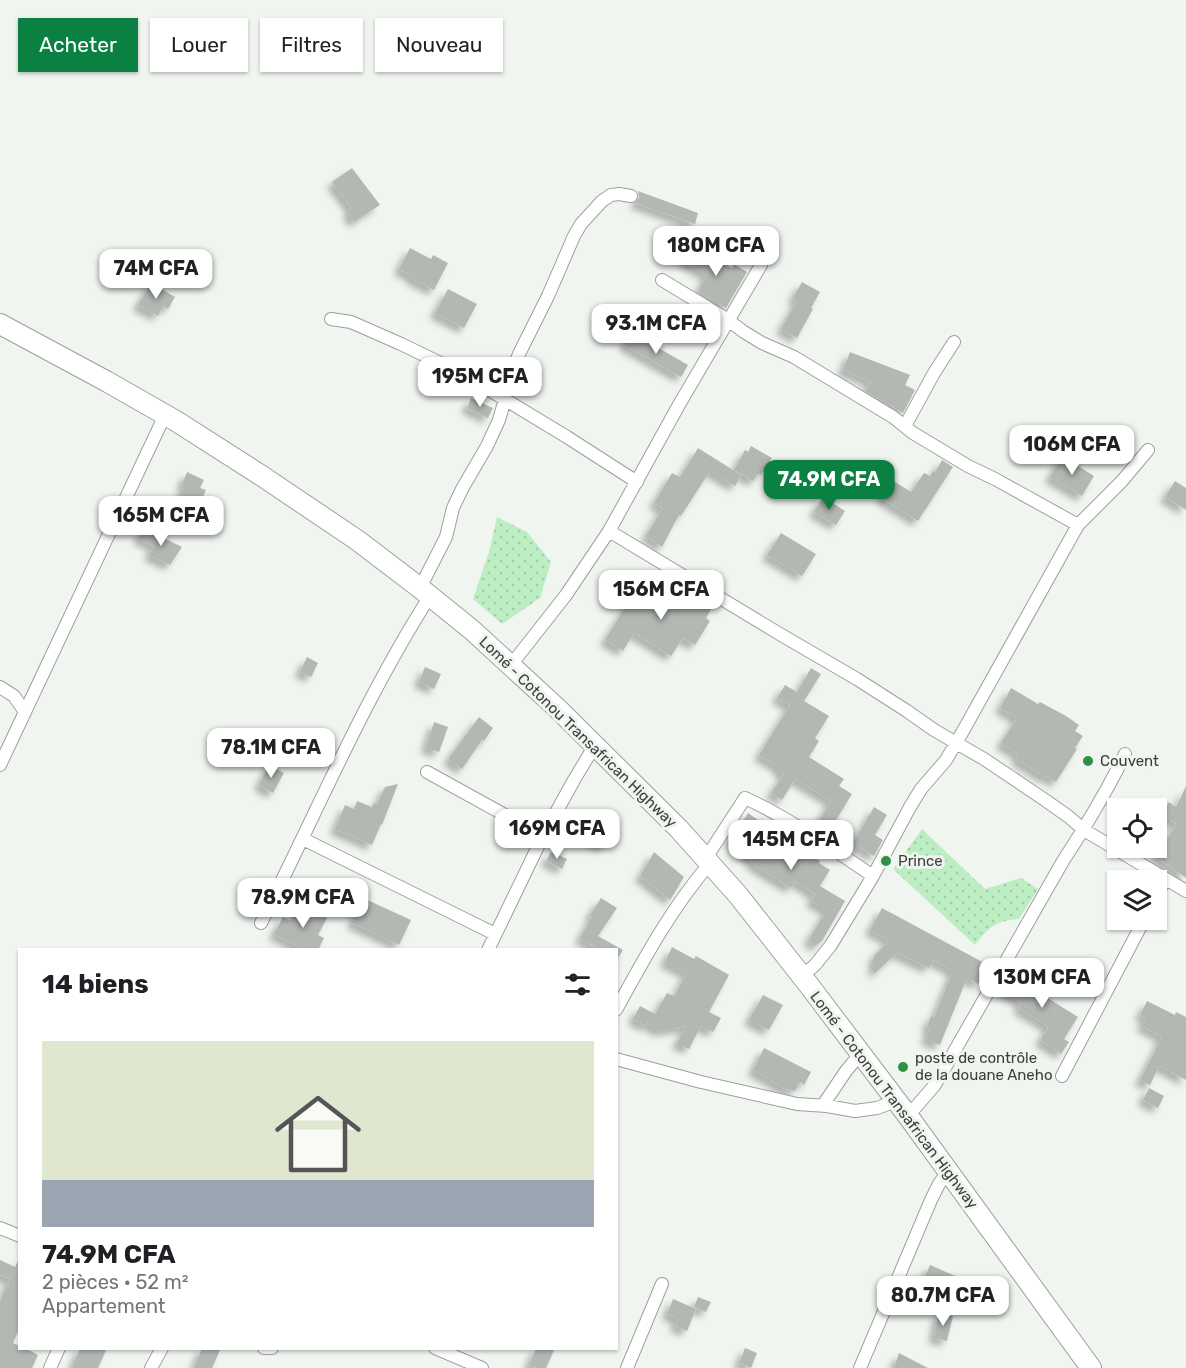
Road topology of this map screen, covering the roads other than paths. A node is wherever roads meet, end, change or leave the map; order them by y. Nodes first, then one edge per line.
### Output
1 (631, 196) dead end
2 (761, 265) dead end
3 (662, 280) dead end
4 (331, 319) dead end
5 (728, 320) junction
6 (0, 324) edge
7 (954, 342) dead end
8 (505, 399) junction
9 (165, 415) junction
10 (905, 426) junction
11 (1148, 450) dead end
12 (637, 482) junction
13 (1078, 525) junction
14 (609, 531) junction
15 (425, 592) junction
16 (511, 665) junction
17 (0, 687) edge
18 (25, 712) junction
19 (956, 743) junction
20 (595, 745) junction
21 (1125, 754) dead end
22 (0, 765) edge
23 (427, 772) dead end
24 (1084, 830) junction
25 (543, 836) junction
26 (303, 839) junction
27 (708, 860) junction
28 (1151, 870) edge
29 (873, 876) junction
30 (1167, 880) edge
31 (1186, 891) edge
32 (261, 923) dead end
33 (1139, 930) edge
34 (495, 934) junction
35 (489, 948) edge
36 (802, 976) junction
37 (618, 1006) edge
38 (860, 1054) junction
39 (618, 1060) edge
40 (1062, 1076) dead end
41 (823, 1105) junction
42 (902, 1108) junction
43 (948, 1171) junction
44 (0, 1228) edge
45 (18, 1235) edge
46 (662, 1284) dead end
47 (58, 1350) edge
48 (161, 1350) edge
49 (438, 1350) edge
50 (462, 1364) edge
51 (50, 1368) edge
52 (151, 1368) edge
53 (482, 1368) edge
54 (627, 1368) edge
55 (860, 1368) edge
56 (1091, 1368) edge

1 - 8 street
2 - 5 street
3 - 5 street
4 - 8 street
5 - 10 street
5 - 12 street
6 - 9 highway, Lomé - Cotonou Transafrican Highway
7 - 10 street
8 - 12 street
8 - 15 street
9 - 15 highway, Lomé - Cotonou Transafrican Highway
9 - 18 street
10 - 13 street
11 - 13 street
12 - 14 street
13 - 19 street
14 - 16 street
14 - 19 street
15 - 16 highway, Lomé - Cotonou Transafrican Highway
15 - 26 street
16 - 20 highway, Lomé - Cotonou Transafrican Highway
17 - 18 street
18 - 22 street
19 - 24 street
19 - 29 street
20 - 25 street
20 - 27 highway, Lomé - Cotonou Transafrican Highway
21 - 24 street
23 - 25 street
24 - 28 street
24 - 42 street
25 - 34 street
26 - 32 street
26 - 34 street
27 - 29 street
27 - 36 highway, Lomé - Cotonou Transafrican Highway
27 - 37 street
29 - 36 street
30 - 31 street
33 - 40 street
34 - 35 street
36 - 38 highway, Lomé - Cotonou Transafrican Highway
38 - 41 street
38 - 42 highway, Lomé - Cotonou Transafrican Highway
39 - 41 street
41 - 42 street
42 - 43 highway, Lomé - Cotonou Transafrican Highway
43 - 55 street
43 - 56 highway, Lomé - Cotonou Transafrican Highway
44 - 45 street
46 - 54 street
47 - 51 street
48 - 52 street
49 - 50 street
50 - 53 street

